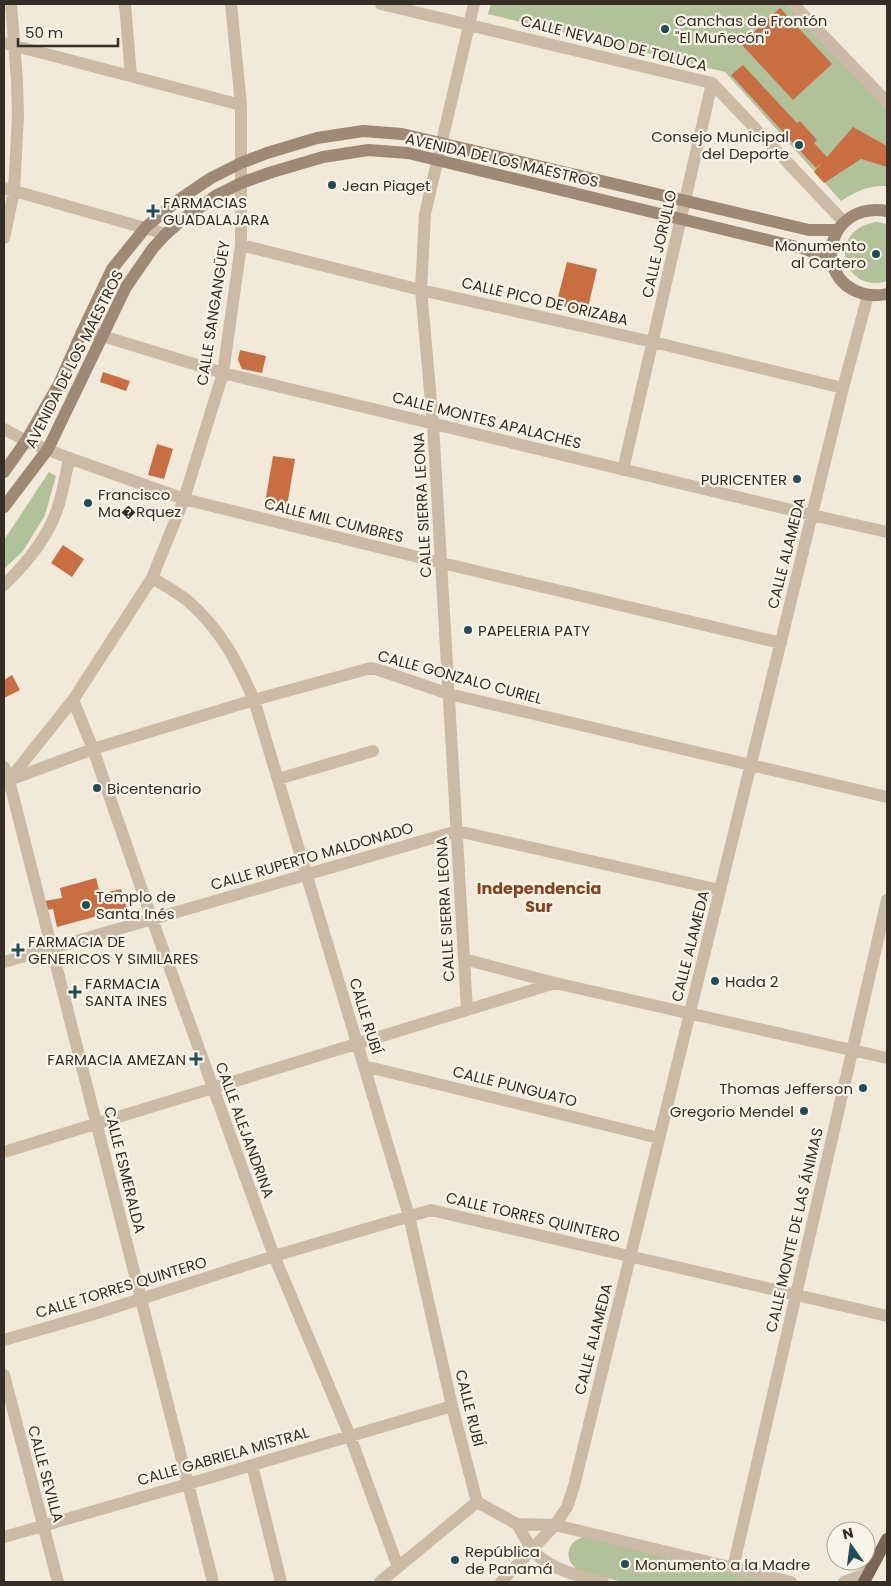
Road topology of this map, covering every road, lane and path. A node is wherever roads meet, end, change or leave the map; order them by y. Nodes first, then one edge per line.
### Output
1 (11, 4) edge
2 (125, 4) edge
3 (232, 4) edge
4 (381, 4) edge
5 (474, 4) edge
6 (793, 4) edge
7 (470, 25) junction
8 (9, 44) edge
9 (131, 76) junction
10 (712, 83) junction
11 (887, 102) edge
12 (241, 105) junction
13 (442, 143) junction
14 (438, 160) junction
15 (241, 163) junction
16 (241, 183) junction
17 (9, 190) edge
18 (685, 200) junction
19 (887, 211) edge
20 (681, 219) junction
21 (841, 226) junction
22 (146, 228) junction
23 (166, 234) junction
24 (4, 238) edge
25 (241, 245) junction
26 (832, 260) junction
27 (421, 290) junction
28 (887, 294) edge
29 (868, 295) junction
30 (83, 330) junction
31 (102, 336) junction
32 (652, 342) junction
33 (223, 374) junction
34 (843, 388) junction
35 (433, 424) junction
36 (4, 429) edge
37 (26, 441) junction
38 (48, 449) junction
39 (70, 458) junction
40 (623, 470) junction
41 (4, 472) edge
42 (184, 499) junction
43 (4, 507) edge
44 (812, 515) junction
45 (887, 532) edge
46 (442, 563) junction
47 (152, 578) junction
48 (4, 585) edge
49 (781, 643) junction
50 (449, 694) junction
51 (73, 700) junction
52 (254, 700) junction
53 (93, 749) junction
54 (373, 751) dead end
55 (751, 766) junction
56 (4, 767) edge
57 (278, 779) junction
58 (6, 783) edge
59 (887, 796) edge
60 (457, 831) junction
61 (307, 874) junction
62 (720, 890) junction
63 (887, 900) edge
64 (152, 919) junction
65 (52, 948) junction
66 (464, 959) junction
67 (4, 962) edge
68 (555, 983) junction
69 (467, 1010) junction
70 (690, 1013) junction
71 (357, 1043) junction
72 (853, 1050) junction
73 (887, 1058) edge
74 (364, 1066) junction
75 (213, 1088) junction
76 (96, 1123) junction
77 (659, 1138) junction
78 (4, 1152) edge
79 (409, 1216) junction
80 (274, 1256) junction
81 (630, 1256) junction
82 (796, 1294) junction
83 (141, 1298) junction
84 (887, 1316) edge
85 (4, 1340) edge
86 (4, 1375) edge
87 (452, 1406) junction
88 (350, 1436) junction
89 (252, 1465) junction
90 (188, 1484) junction
91 (477, 1502) junction
92 (517, 1524) junction
93 (555, 1525) junction
94 (43, 1526) junction
95 (4, 1537) edge
96 (887, 1539) edge
97 (533, 1550) junction
98 (877, 1560) junction
99 (398, 1567) junction
100 (733, 1568) junction
101 (58, 1582) edge
102 (213, 1582) edge
103 (280, 1582) edge
104 (380, 1582) edge
105 (501, 1582) edge
106 (603, 1582) edge
107 (791, 1582) edge
108 (844, 1582) edge
109 (864, 1582) edge

1 - 8 street
2 - 9 street
3 - 12 street, CALLE SANGANGÜEY
4 - 7 street, CALLE NEVADO DE TOLUCA
5 - 7 street, CALLE SIERRA LEONA
6 - 11 street
7 - 10 street, CALLE NEVADO DE TOLUCA
7 - 13 street, CALLE SIERRA LEONA
8 - 9 street
8 - 17 street
9 - 12 street
10 - 18 street, CALLE JORULLO
10 - 21 street, CALLE NEVADO DE TOLUCA
12 - 15 street, CALLE SANGANGÜEY
13 - 14 street, CALLE SIERRA LEONA
13 - 15 street, AVENIDA DE LOS MAESTROS
13 - 18 street, AVENIDA DE LOS MAESTROS
14 - 16 street, AVENIDA DE LOS MAESTROS
14 - 20 street, AVENIDA DE LOS MAESTROS
14 - 27 street, CALLE SIERRA LEONA
15 - 16 street, CALLE SANGANGÜEY
15 - 22 street, AVENIDA DE LOS MAESTROS
16 - 23 street, AVENIDA DE LOS MAESTROS
16 - 25 street, CALLE SANGANGÜEY
17 - 22 street
17 - 24 street
18 - 20 street, CALLE JORULLO
18 - 21 street, AVENIDA DE LOS MAESTROS
19 - 21 street
20 - 26 street, AVENIDA DE LOS MAESTROS
20 - 32 street, CALLE JORULLO
21 - 26 street
22 - 23 street
22 - 30 street, AVENIDA DE LOS MAESTROS
23 - 31 street, AVENIDA DE LOS MAESTROS
25 - 27 street, CALLE PICO DE ORIZABA
25 - 33 street, CALLE SANGANGÜEY
26 - 29 street
27 - 32 street, CALLE PICO DE ORIZABA
27 - 35 street, CALLE SIERRA LEONA
28 - 29 street
29 - 34 street, CALLE ALAMEDA
30 - 31 street, CALLE MONTES APALACHES
30 - 37 street, AVENIDA DE LOS MAESTROS
31 - 33 street, CALLE MONTES APALACHES
31 - 38 street, AVENIDA DE LOS MAESTROS
32 - 34 street, CALLE PICO DE ORIZABA
32 - 40 street, CALLE JORULLO
33 - 35 street, CALLE MONTES APALACHES
33 - 42 street, CALLE SANGANGÜEY
34 - 44 street, CALLE ALAMEDA
35 - 40 street, CALLE MONTES APALACHES
35 - 46 street, CALLE SIERRA LEONA
36 - 37 street, CALLE MIL CUMBRES
37 - 38 street, CALLE MIL CUMBRES
37 - 41 street, AVENIDA DE LOS MAESTROS
38 - 39 street, CALLE MIL CUMBRES
38 - 43 street, AVENIDA DE LOS MAESTROS
39 - 42 street, CALLE MIL CUMBRES
39 - 48 street
40 - 44 street, CALLE MONTES APALACHES
42 - 46 street, CALLE MIL CUMBRES
42 - 47 street, CALLE SANGANGÜEY
44 - 45 street, CALLE MONTES APALACHES
44 - 49 street, CALLE ALAMEDA
46 - 49 street, CALLE MIL CUMBRES
46 - 50 street, CALLE SIERRA LEONA
47 - 51 street, CALLE SANGANGÜEY
47 - 52 street, CALLE RUBÍ
49 - 55 street, CALLE ALAMEDA
50 - 52 street, CALLE GONZALO CURIEL
50 - 55 street, CALLE GONZALO CURIEL
50 - 60 street, CALLE SIERRA LEONA
51 - 53 street, CALLE ALEJANDRINA
51 - 58 street, CALLE SANGANGÜEY
52 - 53 street, CALLE GONZALO CURIEL
52 - 57 street, CALLE RUBÍ
53 - 58 street, CALLE GONZALO CURIEL
53 - 64 street, CALLE ALEJANDRINA
54 - 57 street
55 - 59 street, CALLE GONZALO CURIEL
55 - 62 street, CALLE ALAMEDA
56 - 58 street, CALLE ESMERALDA
57 - 61 street, CALLE RUBÍ
58 - 65 street, CALLE ESMERALDA
60 - 61 street, CALLE RUPERTO MALDONADO
60 - 62 street, CALLE RUPERTO MALDONADO
60 - 66 street, CALLE SIERRA LEONA
61 - 64 street, CALLE RUPERTO MALDONADO
61 - 71 street, CALLE RUBÍ
62 - 70 street, CALLE ALAMEDA
63 - 72 street, CALLE MONTE DE LAS ÁNIMAS
64 - 65 street, CALLE RUPERTO MALDONADO
64 - 75 street, CALLE ALEJANDRINA
65 - 67 street, CALLE RUPERTO MALDONADO
65 - 76 street, CALLE ESMERALDA
66 - 68 street
66 - 69 street, CALLE SIERRA LEONA
68 - 69 street
68 - 70 street
69 - 71 street
70 - 72 street
70 - 77 street, CALLE ALAMEDA
71 - 74 street, CALLE RUBÍ
71 - 75 street
72 - 73 street
72 - 82 street, CALLE MONTE DE LAS ÁNIMAS
74 - 77 street, CALLE PUNGUATO
74 - 79 street, CALLE RUBÍ
75 - 76 street
75 - 80 street, CALLE ALEJANDRINA
76 - 78 street
76 - 83 street, CALLE ESMERALDA
77 - 81 street, CALLE ALAMEDA
79 - 80 street, CALLE TORRES QUINTERO
79 - 81 street, CALLE TORRES QUINTERO
79 - 87 street, CALLE RUBÍ
80 - 83 street, CALLE TORRES QUINTERO
80 - 88 street, CALLE ALEJANDRINA
81 - 82 street, CALLE TORRES QUINTERO
81 - 93 street, CALLE ALAMEDA
82 - 84 street, CALLE TORRES QUINTERO
82 - 100 street, CALLE MONTE DE LAS ÁNIMAS
83 - 85 street, CALLE TORRES QUINTERO
83 - 90 street, CALLE ESMERALDA
86 - 94 street, CALLE SEVILLA
87 - 88 street, CALLE GABRIELA MISTRAL
87 - 91 street, CALLE RUBÍ
88 - 89 street, CALLE GABRIELA MISTRAL
88 - 99 street, CALLE ALEJANDRINA
89 - 90 street, CALLE GABRIELA MISTRAL
89 - 103 street
90 - 94 street, CALLE GABRIELA MISTRAL
90 - 102 street, CALLE ESMERALDA
91 - 92 street
91 - 99 street
92 - 93 street
92 - 97 street
93 - 97 street, CALLE ALAMEDA
93 - 100 street
94 - 95 street, CALLE GABRIELA MISTRAL
94 - 101 street, CALLE SEVILLA
96 - 98 main road
97 - 105 street, CALLE ALAMEDA
97 - 106 street
98 - 108 street
98 - 109 main road
99 - 104 street
100 - 107 street

